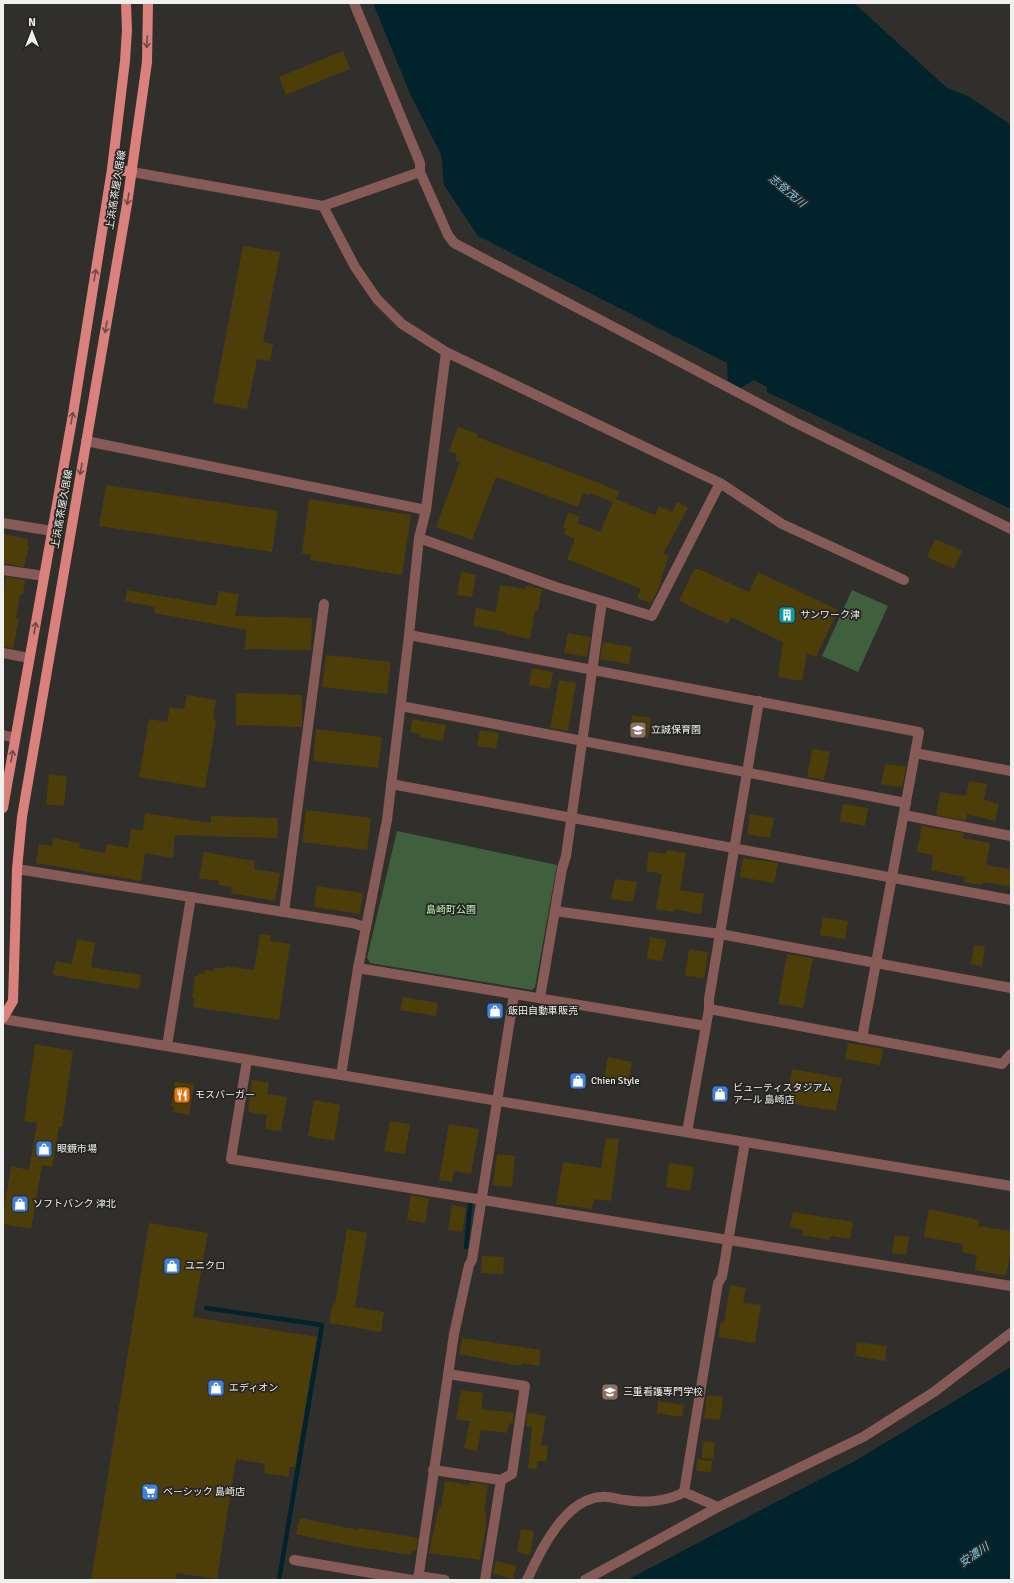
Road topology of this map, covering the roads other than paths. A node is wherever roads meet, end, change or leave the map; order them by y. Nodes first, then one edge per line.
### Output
1 (126, 3) edge
2 (148, 3) edge
3 (354, 3) edge
4 (112, 169) junction
5 (132, 172) junction
6 (420, 172) junction
7 (323, 206) junction
8 (446, 352) junction
9 (86, 441) junction
10 (720, 483) junction
11 (426, 510) junction
12 (3, 523) edge
13 (1011, 528) edge
14 (52, 531) junction
15 (419, 538) junction
16 (3, 570) edge
17 (44, 576) junction
18 (904, 580) dead end
19 (602, 601) junction
20 (324, 604) dead end
21 (409, 635) junction
22 (3, 653) edge
23 (29, 658) junction
24 (593, 669) junction
25 (759, 702) junction
26 (401, 706) junction
27 (3, 736) edge
28 (15, 738) junction
29 (582, 741) junction
30 (916, 753) junction
31 (1011, 771) edge
32 (748, 773) junction
33 (391, 784) junction
34 (906, 803) junction
35 (3, 808) edge
36 (904, 815) junction
37 (572, 817) junction
38 (1011, 836) edge
39 (735, 848) junction
40 (17, 869) junction
41 (892, 878) junction
42 (191, 897) junction
43 (1011, 900) edge
44 (555, 911) junction
45 (284, 912) junction
46 (366, 927) junction
47 (720, 934) junction
48 (876, 962) junction
49 (358, 968) junction
50 (1011, 988) edge
51 (514, 994) junction
52 (540, 998) junction
53 (709, 1009) junction
54 (3, 1019) edge
55 (706, 1026) junction
56 (862, 1038) junction
57 (167, 1046) junction
58 (1011, 1054) edge
59 (247, 1060) junction
60 (341, 1075) junction
61 (496, 1101) junction
62 (687, 1132) junction
63 (745, 1142) junction
64 (1011, 1186) edge
65 (482, 1199) junction
66 (729, 1240) junction
67 (1011, 1286) edge
68 (1011, 1332) edge
69 (448, 1374) junction
70 (433, 1470) junction
71 (500, 1480) junction
72 (684, 1492) junction
73 (718, 1507) junction
74 (294, 1560) dead end
75 (416, 1579) edge
76 (445, 1580) edge
77 (485, 1580) edge
78 (527, 1580) edge
79 (585, 1580) edge

1 - 4 main road, 上浜高茶屋久居線
2 -> 5 main road, 上浜高茶屋久居線
3 - 6 street
4 - 5 main road
14 -> 4 main road, 上浜高茶屋久居線
5 - 7 street
5 -> 9 main road, 上浜高茶屋久居線
6 - 7 street
6 - 13 street
7 - 8 street
8 - 10 street
8 - 11 street
9 - 11 street
9 -> 40 main road, 上浜高茶屋久居線
10 - 18 street
10 - 19 street
11 - 15 street
12 - 14 street
14 - 17 main road, 上浜高茶屋久居線
15 - 19 street
15 - 21 street
16 - 17 street
23 -> 17 main road, 上浜高茶屋久居線
19 - 24 street
20 - 45 street
21 - 24 street
21 - 26 street
22 - 23 street
23 - 28 main road, 上浜高茶屋久居線
24 - 25 street
24 - 29 street
25 - 30 street
25 - 32 street
26 - 29 street
26 - 33 street
27 - 28 street
35 -> 28 main road, 上浜高茶屋久居線
29 - 32 street
29 - 37 street
30 - 31 street
30 - 34 street
32 - 34 street
32 - 39 street
33 - 37 street
33 - 46 street
34 - 36 street
36 - 38 street
36 - 41 street
37 - 39 street
37 - 44 street
39 - 41 street
39 - 47 street
40 - 42 street
40 - 54 main road, 上浜高茶屋久居線
41 - 43 street
41 - 48 street
42 - 45 street
42 - 57 street
44 - 47 street
44 - 52 street
45 - 46 street
46 - 49 street
47 - 48 street
47 - 53 street
48 - 50 street
48 - 56 street
49 - 51 street
49 - 60 street
51 - 52 street
51 - 61 street
52 - 55 street
53 - 55 street
53 - 56 street
54 - 57 street
55 - 62 street
56 - 58 street
57 - 59 street
59 - 60 street
59 - 65 street
60 - 61 street
61 - 62 street
61 - 65 street
62 - 63 street
63 - 64 street
63 - 66 street
65 - 66 street
65 - 69 street
66 - 67 street
66 - 72 street
68 - 73 street
69 - 70 street
69 - 71 street
70 - 71 street
70 - 75 street
71 - 77 street
72 - 73 street
72 - 78 street
73 - 79 street
74 - 75 street
75 - 76 street

